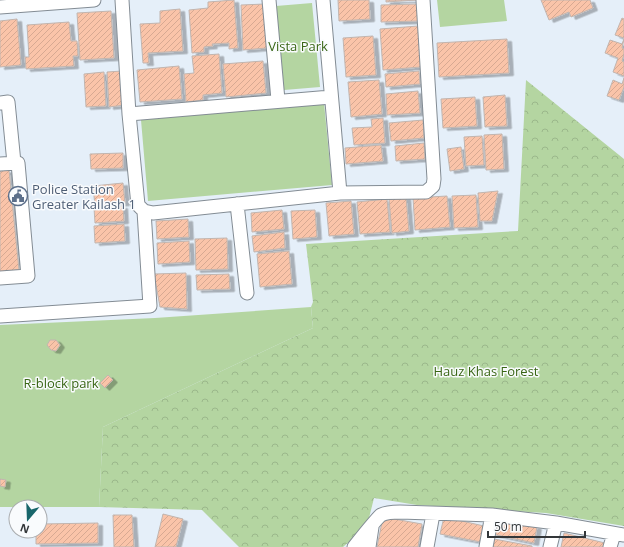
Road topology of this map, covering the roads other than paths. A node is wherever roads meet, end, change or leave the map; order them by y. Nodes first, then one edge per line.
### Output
1 (94, 0) edge
2 (122, 0) edge
3 (269, 0) edge
4 (323, 0) edge
5 (424, 0) edge
6 (34, 3) edge
7 (0, 7) edge
8 (331, 97) junction
9 (278, 100) junction
10 (0, 103) edge
11 (129, 114) junction
12 (14, 163) junction
13 (0, 164) edge
14 (340, 193) junction
15 (237, 204) junction
16 (144, 211) junction
17 (0, 278) edge
18 (247, 293) dead end
19 (0, 316) edge
20 (433, 514) junction
21 (492, 515) junction
22 (556, 523) junction
23 (372, 527) junction
24 (619, 534) edge
25 (354, 547) edge
26 (369, 547) edge
27 (427, 547) edge
28 (486, 547) edge
29 (550, 547) edge
30 (610, 547) edge

1 - 6 street
2 - 11 street
3 - 9 street
4 - 8 street
5 - 14 street
6 - 7 street
8 - 9 street
8 - 14 street
9 - 11 street
10 - 12 street
11 - 16 street
12 - 13 street
12 - 17 street
14 - 15 street
15 - 16 street
15 - 18 street
16 - 19 street
20 - 21 street
20 - 23 street
20 - 27 street
21 - 22 street
21 - 28 street
22 - 24 street
22 - 29 street
23 - 25 street
23 - 26 street
24 - 30 street

